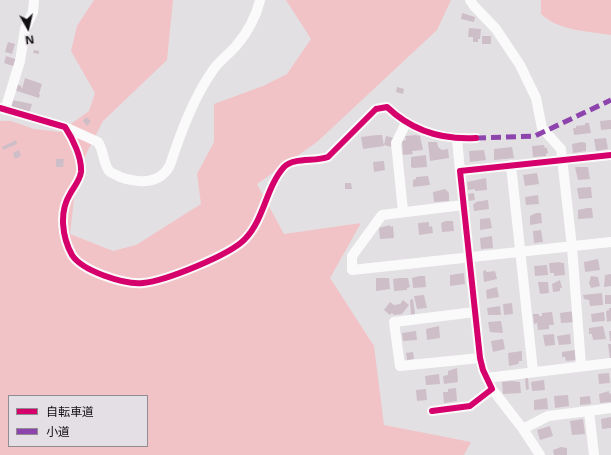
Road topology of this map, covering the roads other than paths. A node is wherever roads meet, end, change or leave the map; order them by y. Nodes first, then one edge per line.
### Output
1 (34, 0) edge
2 (260, 0) edge
3 (470, 0) edge
4 (2, 109) edge
5 (406, 123) junction
6 (66, 127) junction
7 (476, 138) dead end
8 (457, 139) junction
9 (611, 155) edge
10 (562, 160) junction
11 (511, 165) junction
12 (460, 172) junction
13 (463, 205) junction
14 (403, 211) junction
15 (611, 242) edge
16 (572, 247) junction
17 (521, 252) junction
18 (469, 258) junction
19 (475, 312) junction
20 (480, 358) junction
21 (611, 363) edge
22 (581, 366) junction
23 (533, 371) junction
24 (486, 378) junction
25 (492, 389) junction
26 (611, 408) edge
27 (432, 411) dead end
28 (588, 411) junction
29 (524, 429) junction
30 (540, 455) edge
31 (594, 455) edge

1 - 4 street
2 - 6 street
3 - 10 street
4 - 6 street
5 - 6 street
5 - 8 street
5 - 14 street
7 - 8 street
8 - 12 street
9 - 10 street
10 - 11 street
10 - 16 street
11 - 12 street
11 - 17 street
12 - 13 street
13 - 14 street
13 - 18 street
14 - 18 street
15 - 16 street
16 - 17 street
16 - 22 street
17 - 18 street
17 - 23 street
18 - 19 street
19 - 20 street
19 - 20 street
20 - 24 street
21 - 22 street
22 - 23 street
23 - 24 street
24 - 25 street
25 - 27 street
25 - 29 street
26 - 28 street
28 - 29 street
28 - 31 street
29 - 30 street

